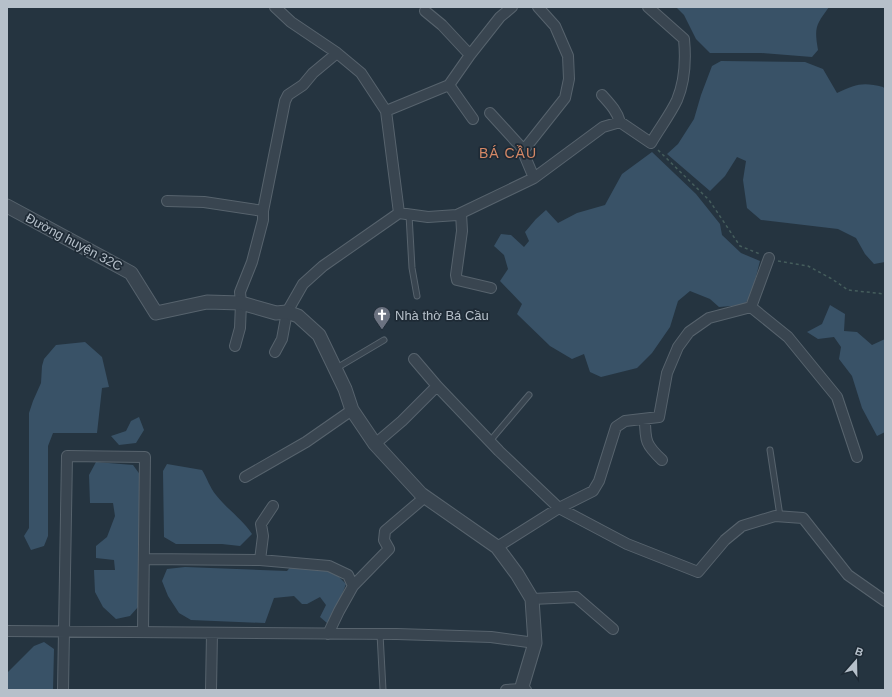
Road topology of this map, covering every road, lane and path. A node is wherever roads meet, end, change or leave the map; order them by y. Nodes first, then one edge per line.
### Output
1 (275, 7) edge
2 (512, 7) edge
3 (538, 7) edge
4 (648, 7) edge
5 (425, 11) dead end
6 (337, 53) junction
7 (470, 55) junction
8 (449, 85) junction
9 (602, 95) dead end
10 (386, 111) junction
11 (490, 113) dead end
12 (473, 119) dead end
13 (620, 122) junction
14 (651, 144) junction
15 (523, 152) junction
16 (534, 178) junction
17 (167, 201) dead end
18 (7, 206) edge
19 (263, 211) junction
20 (461, 213) junction
21 (404, 214) junction
22 (769, 258) junction
23 (491, 288) dead end
24 (885, 294) edge
25 (417, 296) dead end
26 (241, 303) junction
27 (751, 307) junction
28 (287, 312) junction
29 (384, 340) dead end
30 (235, 346) dead end
31 (275, 352) dead end
32 (414, 359) dead end
33 (336, 369) junction
34 (436, 386) junction
35 (529, 394) dead end
36 (352, 410) junction
37 (645, 419) junction
38 (490, 442) junction
39 (375, 444) junction
40 (770, 450) dead end
41 (857, 458) dead end
42 (662, 460) dead end
43 (245, 477) dead end
44 (426, 497) junction
45 (273, 506) dead end
46 (559, 508) junction
47 (780, 516) junction
48 (497, 547) junction
49 (144, 559) junction
50 (260, 560) junction
51 (353, 586) junction
52 (532, 599) junction
53 (885, 600) edge
54 (613, 629) dead end
55 (7, 631) edge
56 (65, 631) junction
57 (143, 632) junction
58 (212, 633) junction
59 (328, 634) junction
60 (380, 634) junction
61 (535, 642) junction
62 (64, 690) edge
63 (212, 690) edge
64 (383, 690) edge
65 (506, 690) edge
66 (523, 690) edge

1 - 6 street
2 - 7 street
3 - 15 street
4 - 14 street
5 - 7 street
6 - 10 street
6 - 19 street
7 - 8 street
8 - 10 street
8 - 12 street
9 - 13 street
10 - 21 street
11 - 15 street
13 - 14 street
13 - 16 street
14 - 22 path
15 - 16 street
16 - 20 street
17 - 19 street
18 - 26 street, Đường huyện 32C
19 - 26 street
20 - 21 street
20 - 23 street
21 - 25 lane
21 - 28 street
22 - 24 path
22 - 27 street
26 - 28 street, Đường huyện 32C
26 - 30 street
27 - 37 street
27 - 41 street
28 - 31 street
28 - 33 street, Đường huyện 32C
29 - 33 lane
32 - 34 street
33 - 36 street, Đường huyện 32C
34 - 38 street
34 - 39 street
35 - 38 lane
36 - 39 street, Đường huyện 32C
36 - 43 street
37 - 42 street
37 - 46 street
38 - 46 street
39 - 44 street, Đường huyện 32C
40 - 47 lane
44 - 48 street, Đường huyện 32C
44 - 51 street
45 - 50 street
46 - 47 street
46 - 48 street
47 - 53 street
48 - 52 street, Đường huyện 32C
49 - 50 street
49 - 56 street
49 - 57 street
50 - 51 street
51 - 59 street
52 - 54 street
52 - 61 street, Đường huyện 32C
55 - 56 street
56 - 57 street
56 - 62 street
57 - 58 street
58 - 59 street
58 - 63 street
59 - 60 street
60 - 61 street
60 - 64 lane
61 - 66 street, Đường huyện 32C
65 - 66 street

